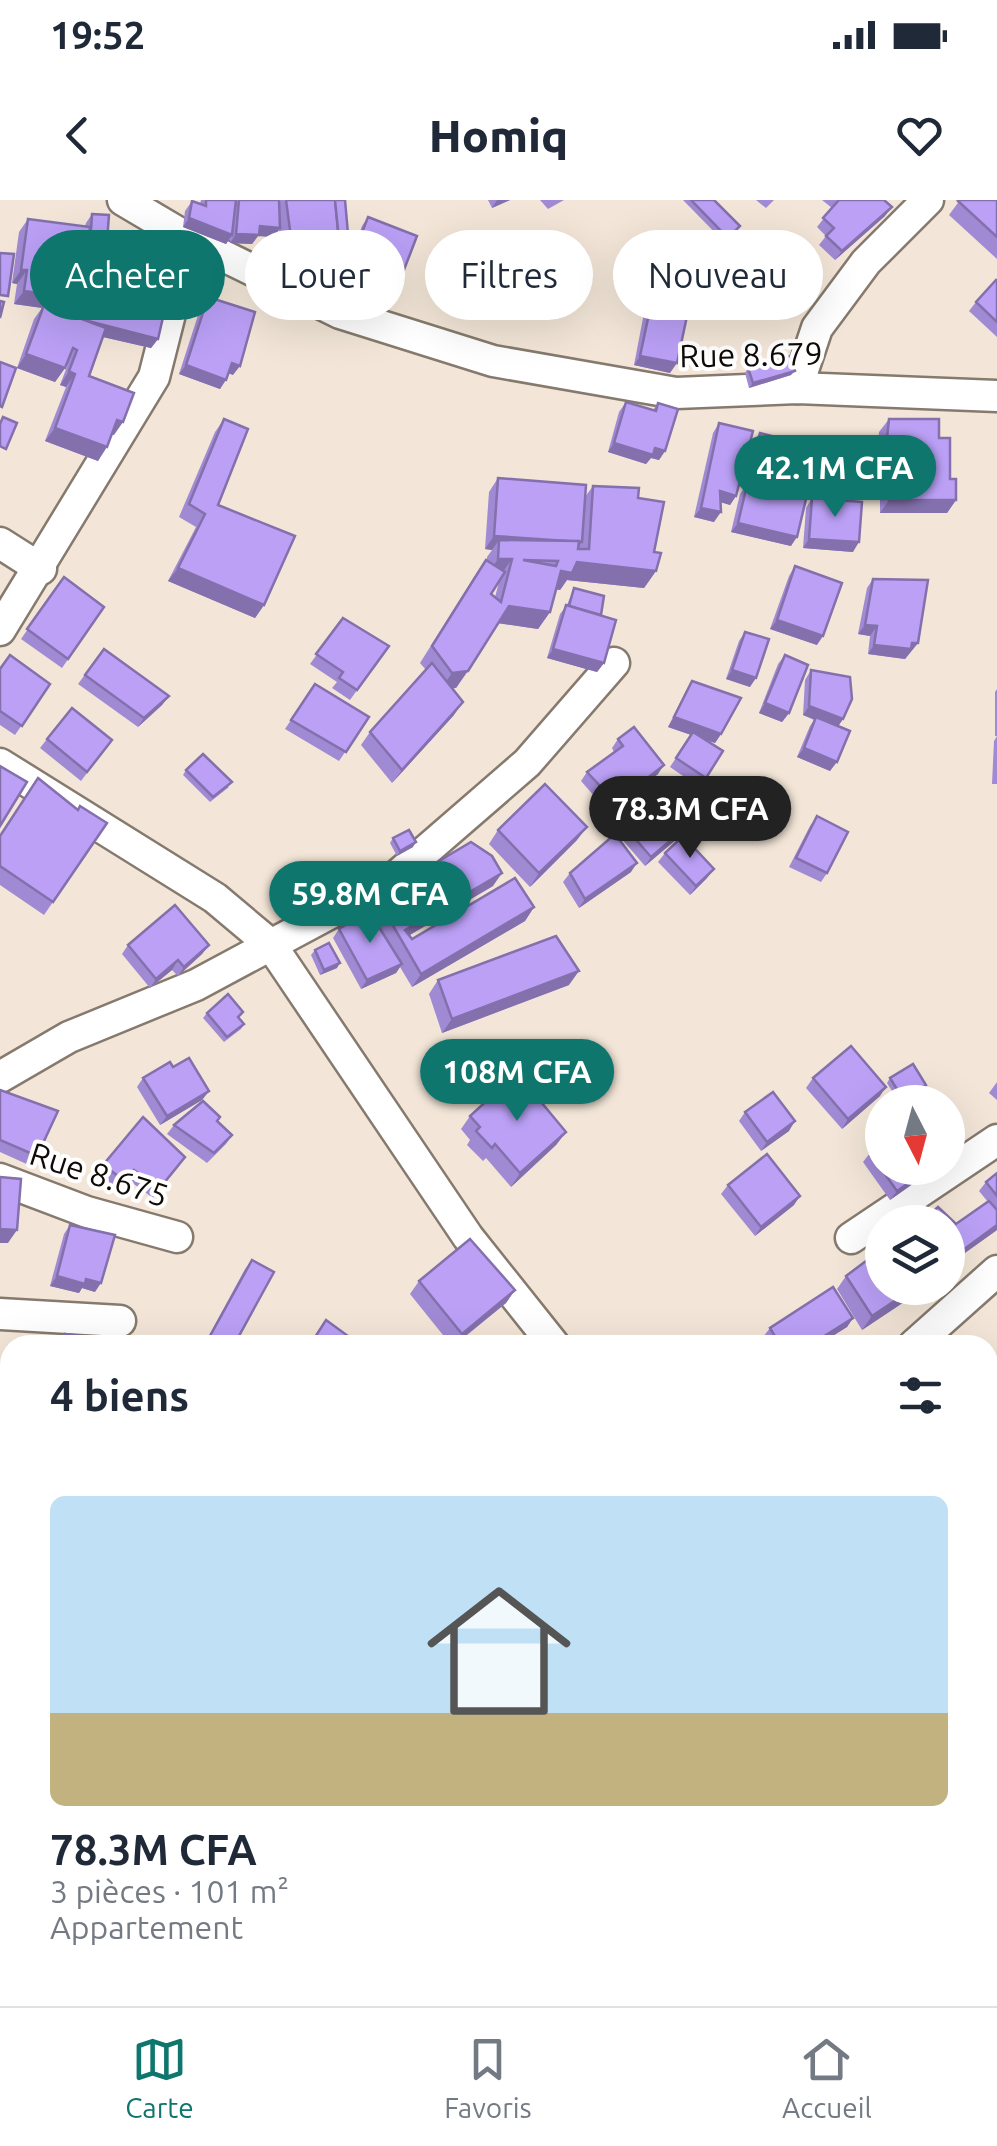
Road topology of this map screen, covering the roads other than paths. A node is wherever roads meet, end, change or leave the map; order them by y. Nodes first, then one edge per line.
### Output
1 (122, 200) edge
2 (928, 200) edge
3 (172, 230) edge
4 (225, 257) edge
5 (169, 320) edge
6 (796, 388) junction
7 (997, 396) edge
8 (0, 542) edge
9 (41, 568) junction
10 (0, 630) edge
11 (614, 662) dead end
12 (0, 764) edge
13 (272, 945) junction
14 (0, 1076) edge
15 (997, 1140) edge
16 (0, 1179) edge
17 (177, 1238) dead end
18 (851, 1238) dead end
19 (997, 1271) edge
20 (0, 1314) edge
21 (120, 1321) dead end
22 (546, 1335) edge
23 (925, 1335) edge

1 - 3 street, Rue 8.679
2 - 6 street
4 - 6 street, Rue 8.679
5 - 9 street
6 - 7 street, Rue 8.679
8 - 9 street
9 - 10 street
11 - 13 street
12 - 13 street
13 - 14 street
13 - 22 street
15 - 18 street
16 - 17 street, Rue 8.675
19 - 23 street
20 - 21 street

